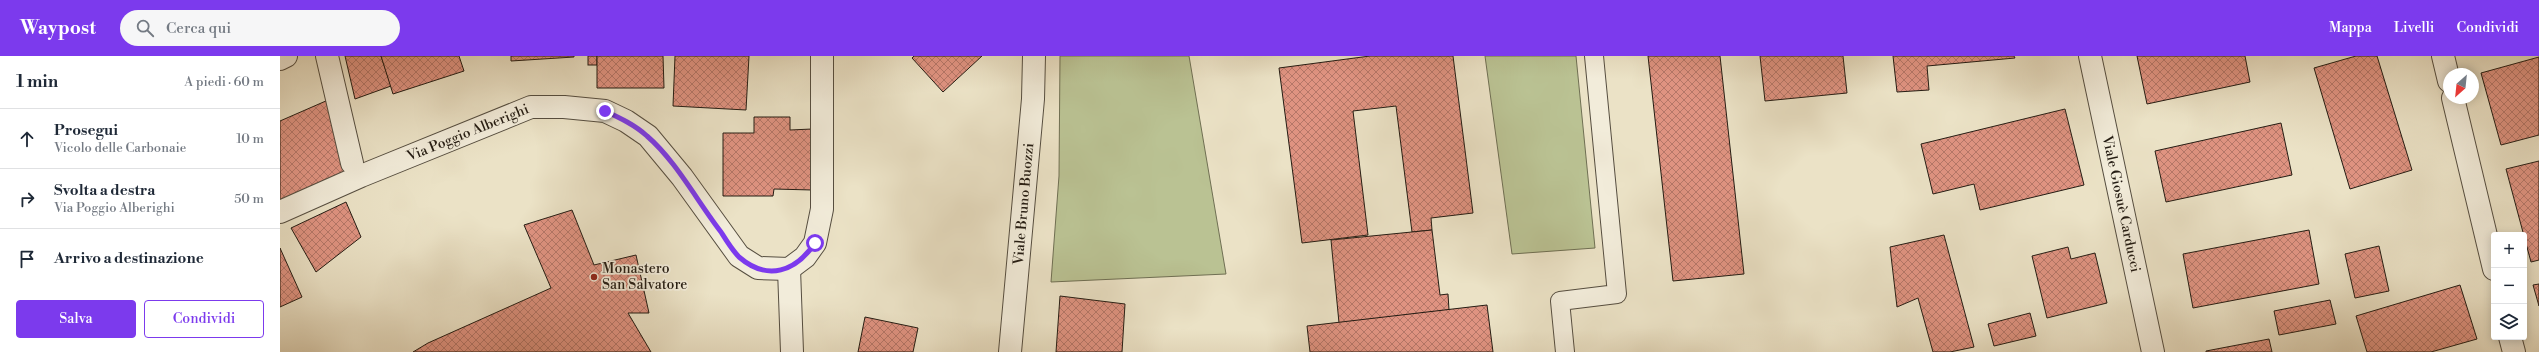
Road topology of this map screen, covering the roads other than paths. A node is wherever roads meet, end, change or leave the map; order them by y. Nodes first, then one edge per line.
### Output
1 (286, 56) edge
2 (327, 56) edge
3 (822, 56) edge
4 (1034, 56) edge
5 (1594, 56) edge
6 (2090, 56) edge
7 (2443, 56) edge
8 (280, 59) edge
9 (2446, 68) edge
10 (2454, 104) edge
11 (352, 163) dead end
12 (280, 212) edge
13 (2494, 268) edge
14 (789, 269) junction
15 (2511, 340) edge
16 (792, 352) edge
17 (1010, 352) edge
18 (1565, 352) edge
19 (2153, 352) edge
20 (2514, 352) edge

1 - 8 street
2 - 11 street
3 - 14 street
4 - 17 street, Viale Bruno Buozzi
5 - 18 lane
6 - 19 street, Viale Giosuè Carducci
7 - 9 street
10 - 13 street
12 - 14 street, Via Poggio Alberighi
14 - 16 street
15 - 20 street

